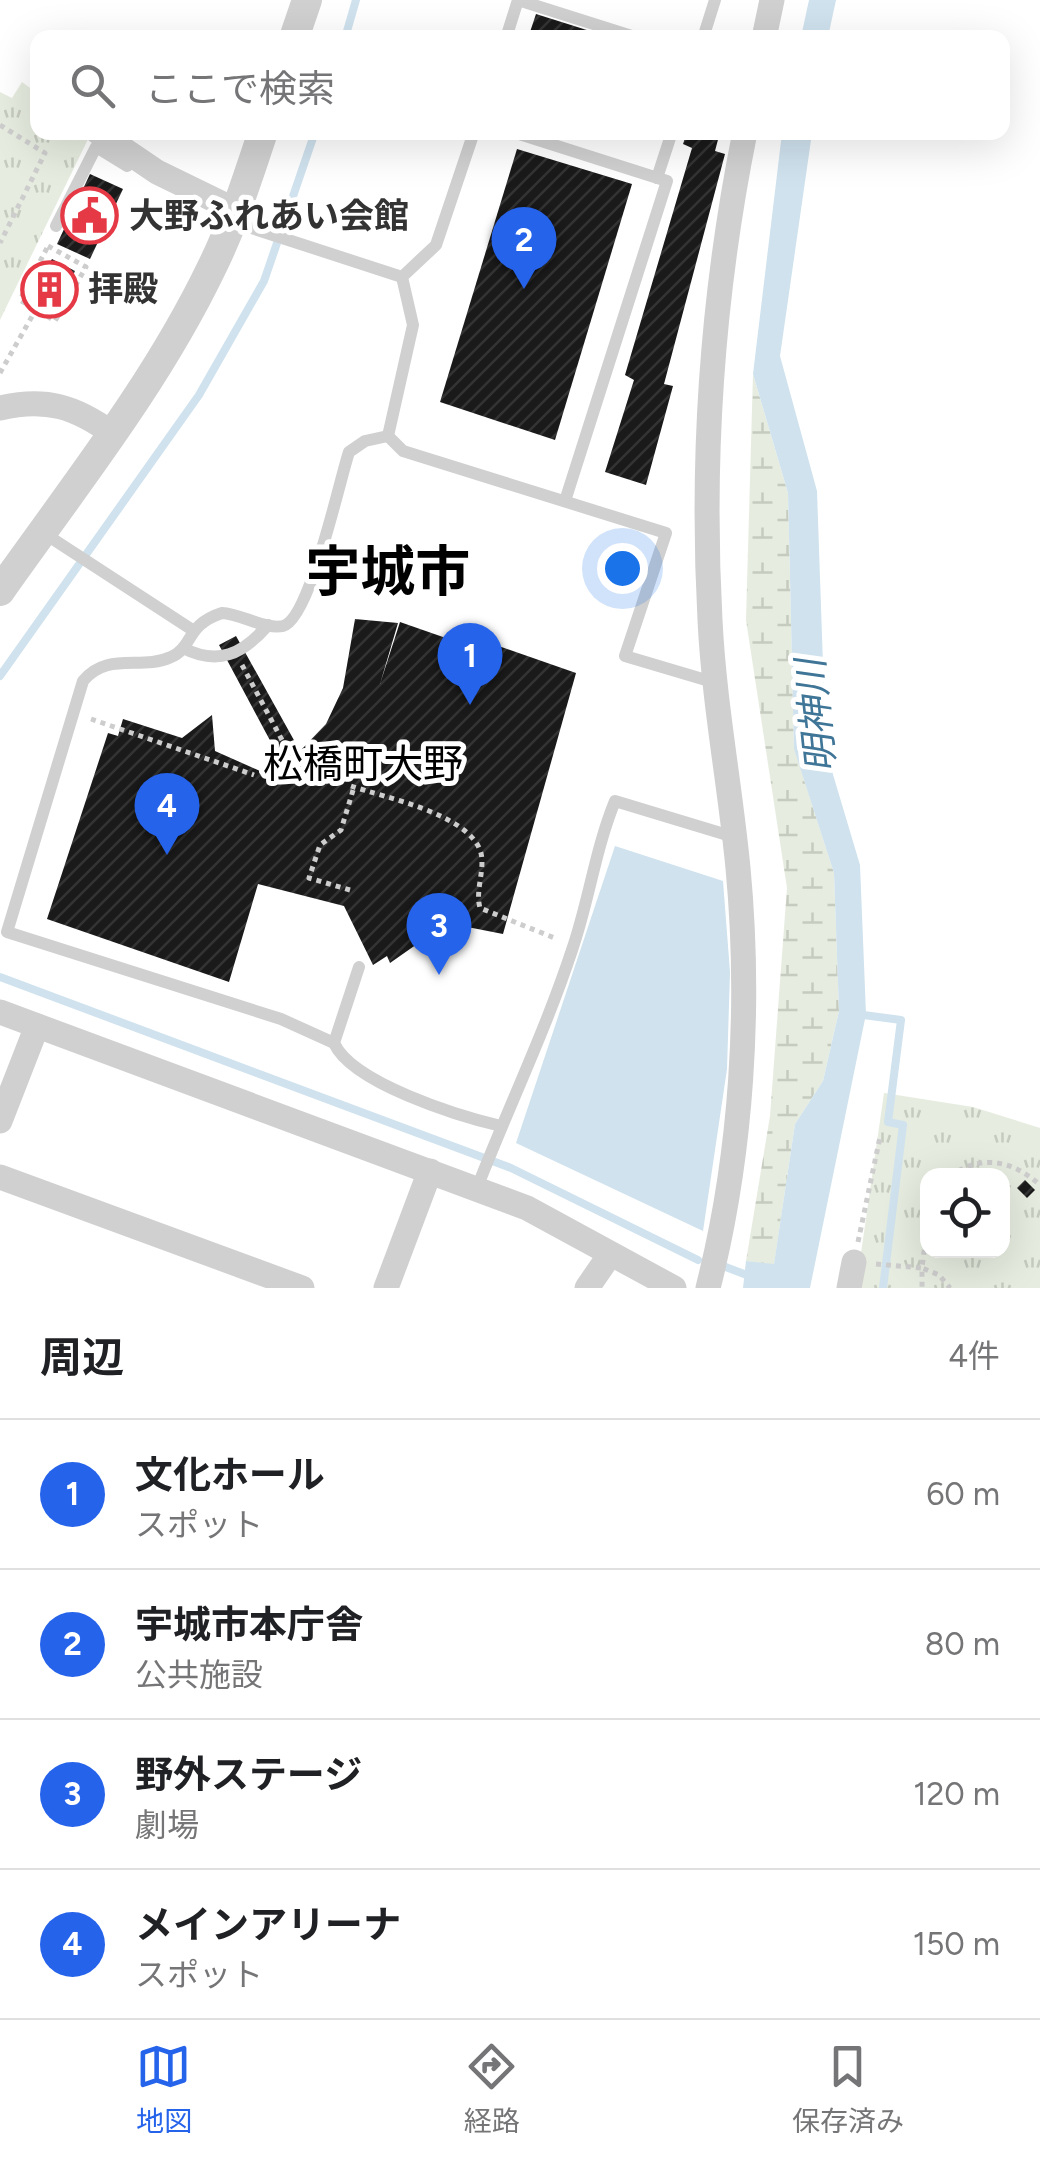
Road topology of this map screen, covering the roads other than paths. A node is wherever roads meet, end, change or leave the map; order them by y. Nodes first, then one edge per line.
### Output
1 (307, 0) edge
2 (518, 0) edge
3 (715, 0) edge
4 (772, 0) edge
5 (297, 30) edge
6 (509, 30) edge
7 (613, 30) edge
8 (706, 30) edge
9 (766, 30) edge
10 (110, 140) edge
11 (260, 140) edge
12 (471, 140) edge
13 (538, 140) edge
14 (669, 140) edge
15 (744, 140) edge
16 (138, 159) junction
17 (657, 178) junction
18 (242, 221) junction
19 (56, 226) dead end
20 (402, 277) junction
21 (0, 408) edge
22 (113, 434) junction
23 (388, 436) junction
24 (565, 501) junction
25 (42, 532) junction
26 (0, 591) edge
27 (268, 625) junction
28 (191, 628) junction
29 (183, 648) junction
30 (716, 683) junction
31 (734, 836) junction
32 (359, 967) dead end
33 (0, 1012) edge
34 (37, 1026) junction
35 (334, 1044) junction
36 (0, 1122) edge
37 (498, 1133) junction
38 (430, 1171) junction
39 (0, 1177) edge
40 (480, 1181) junction
41 (609, 1256) junction
42 (866, 1263) road end
43 (302, 1288) edge
44 (386, 1288) edge
45 (586, 1288) edge
46 (674, 1288) edge
47 (708, 1288) edge
48 (849, 1288) edge

1 - 5 street
2 - 6 lane
2 - 7 lane
3 - 8 lane
4 - 9 street
10 - 16 street
11 - 18 street
12 - 20 lane
13 - 17 lane
14 - 17 lane
15 - 30 street
16 - 18 street
16 - 19 lane
17 - 24 lane
18 - 20 lane
18 - 22 street
20 - 23 lane
21 - 22 street
22 - 25 street
23 - 24 lane
23 - 27 lane
24 - 30 lane
25 - 26 street
25 - 28 lane
27 - 28 lane
27 - 29 lane
28 - 29 lane
29 - 35 lane
30 - 31 street
31 - 37 lane
31 - 47 street
32 - 35 lane
33 - 34 street
34 - 36 street
34 - 38 street
35 - 37 lane
37 - 40 lane
38 - 40 street
38 - 44 street
39 - 43 street
40 - 41 street
41 - 45 street
41 - 46 street
42 - 48 street

